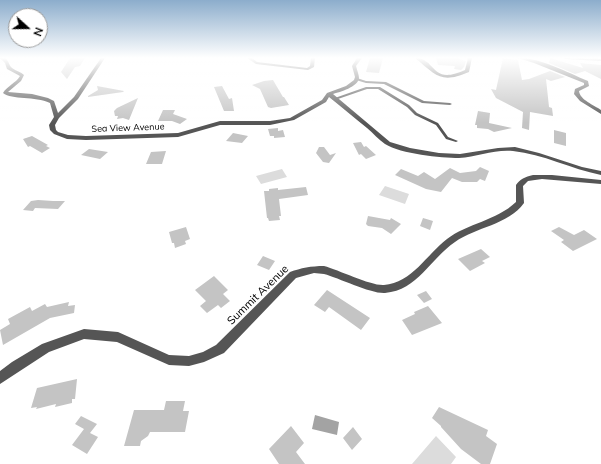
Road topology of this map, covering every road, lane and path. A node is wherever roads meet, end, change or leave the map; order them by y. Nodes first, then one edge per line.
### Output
1 (357, 79) edge
2 (20, 80) edge
3 (88, 80) edge
4 (359, 80) edge
5 (580, 80) edge
6 (329, 94) junction
7 (334, 99) junction
8 (450, 104) dead end
9 (601, 112) edge
10 (57, 117) junction
11 (456, 141) dead end
12 (601, 173) edge
13 (601, 182) edge
14 (0, 378) edge

1 - 6 street
2 - 10 street, Sea View Avenue
3 - 10 street
4 - 8 lane
5 - 9 street
6 - 7 street
6 - 10 street, Sea View Avenue
7 - 11 lane
7 - 12 street
13 - 14 street, Summit Avenue

